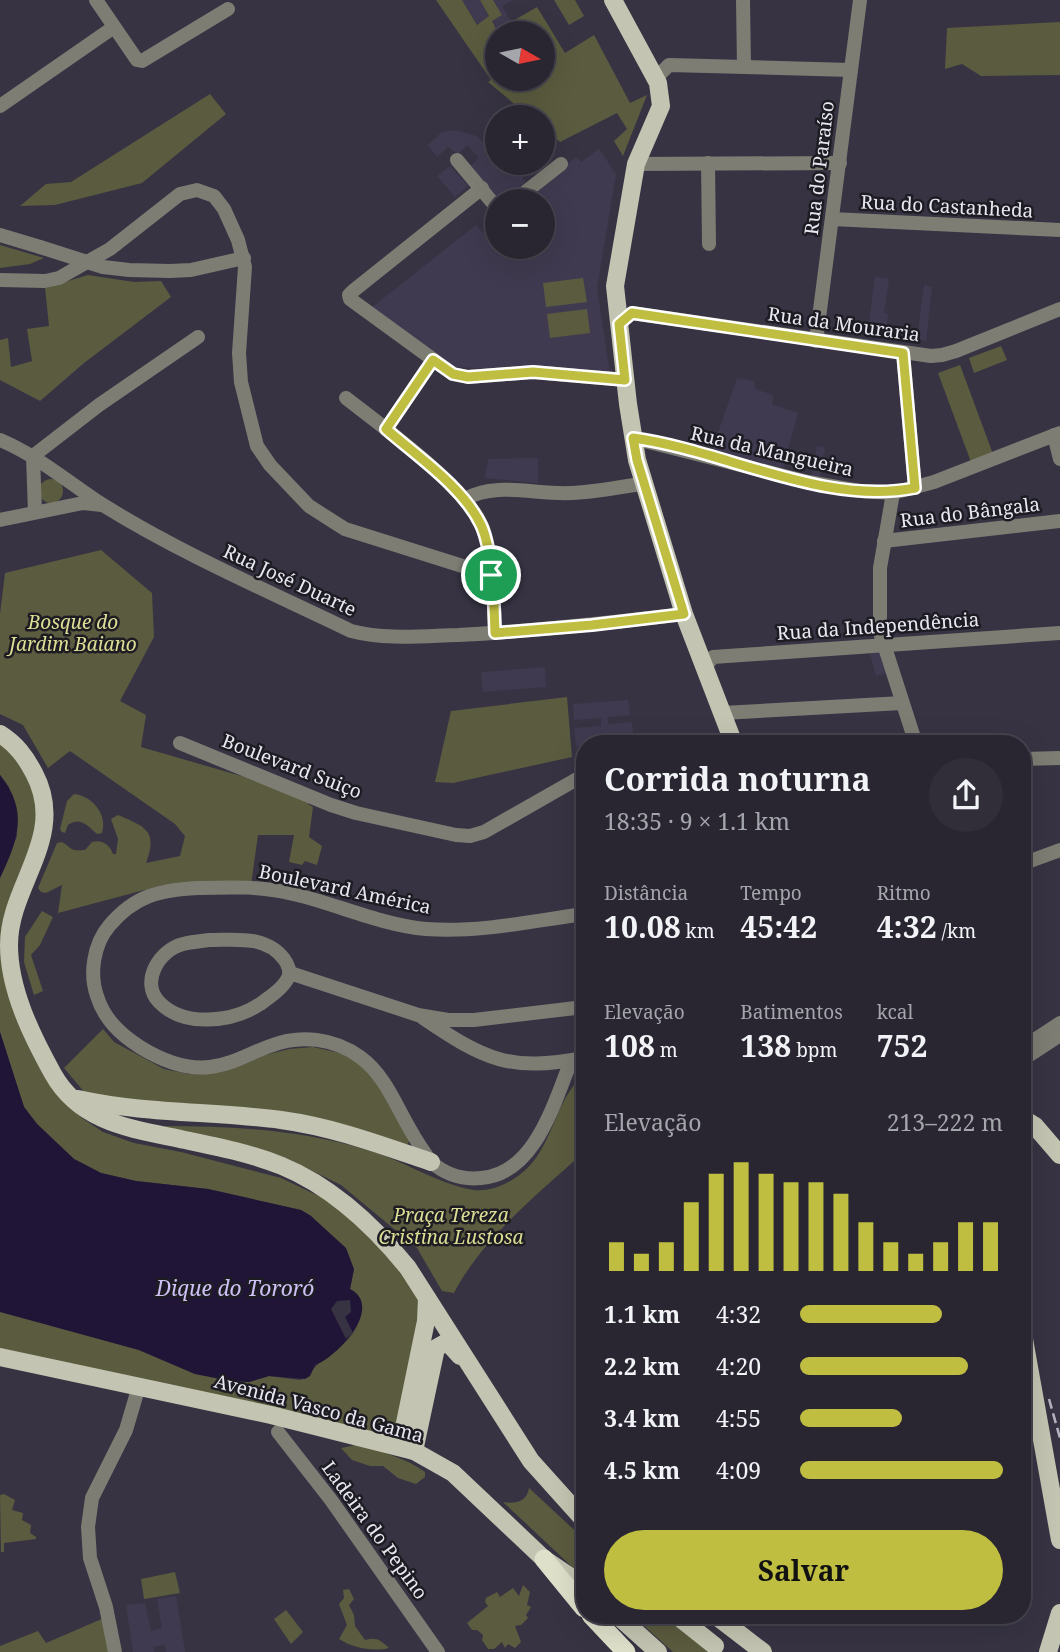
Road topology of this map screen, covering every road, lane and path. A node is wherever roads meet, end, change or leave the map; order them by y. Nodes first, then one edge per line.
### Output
1 (96, 0) edge
2 (613, 0) edge
3 (743, 0) edge
4 (860, 0) edge
5 (228, 9) dead end
6 (114, 27) junction
7 (744, 67) junction
8 (850, 70) junction
9 (656, 78) junction
10 (0, 107) edge
11 (457, 160) dead end
12 (708, 163) junction
13 (840, 163) junction
14 (561, 164) dead end
15 (636, 164) junction
16 (482, 188) junction
17 (529, 189) edge
18 (485, 192) edge
19 (832, 219) junction
20 (1060, 230) edge
21 (0, 235) edge
22 (709, 244) dead end
23 (244, 258) junction
24 (0, 280) edge
25 (1060, 309) edge
26 (619, 324) junction
27 (198, 337) dead end
28 (816, 341) junction
29 (903, 353) junction
30 (433, 360) junction
31 (625, 380) junction
32 (346, 398) dead end
33 (386, 429) junction
34 (1057, 434) edge
35 (633, 438) junction
36 (0, 440) edge
37 (33, 456) junction
38 (1060, 459) edge
39 (61, 475) junction
40 (34, 482) junction
41 (646, 483) junction
42 (915, 488) junction
43 (893, 492) junction
44 (465, 499) junction
45 (103, 505) junction
46 (61, 507) junction
47 (35, 512) junction
48 (0, 520) edge
49 (1060, 521) edge
50 (884, 541) junction
51 (491, 575) junction
52 (684, 614) junction
53 (495, 633) junction
54 (1060, 634) edge
55 (883, 645) junction
56 (704, 668) junction
57 (902, 703) junction
58 (723, 713) junction
59 (0, 734) edge
60 (731, 735) edge
61 (913, 735) edge
62 (180, 743) dead end
63 (1060, 758) edge
64 (1031, 759) edge
65 (576, 780) edge
66 (1060, 850) edge
67 (1031, 861) edge
68 (576, 915) edge
69 (290, 973) junction
70 (576, 1008) edge
71 (418, 1015) junction
72 (1060, 1023) edge
73 (1060, 1035) edge
74 (1031, 1042) edge
75 (1031, 1054) edge
76 (576, 1059) edge
77 (576, 1063) edge
78 (71, 1098) junction
79 (1031, 1125) edge
80 (1060, 1155) edge
81 (431, 1162) junction
82 (427, 1298) junction
83 (0, 1357) edge
84 (472, 1369) junction
85 (1031, 1378) edge
86 (139, 1386) junction
87 (278, 1432) dead end
88 (407, 1449) junction
89 (576, 1511) edge
90 (1060, 1540) edge
91 (544, 1559) junction
92 (576, 1581) edge
93 (576, 1598) edge
94 (1060, 1613) edge
95 (606, 1624) edge
96 (610, 1624) edge
97 (638, 1624) edge
98 (687, 1624) edge
99 (695, 1624) edge
100 (727, 1624) edge
101 (646, 1649) edge
102 (717, 1649) edge
103 (115, 1652) edge
104 (438, 1652) edge
105 (626, 1652) edge
106 (763, 1652) edge
107 (1048, 1652) edge

1 - 6 street
2 - 9 main road
3 - 7 street
4 - 8 street, Rua do Paraíso
5 - 6 street
6 - 10 street
7 - 8 street
7 - 9 street
8 - 13 street, Rua do Paraíso
9 - 15 main road
11 - 16 street
12 - 13 street
12 - 15 street
12 - 22 street
13 - 19 street, Rua do Paraíso
14 - 17 street
15 - 26 main road
16 - 18 street
16 - 30 street
19 - 20 street, Rua do Castanheda
19 - 28 street, Rua do Paraíso
21 - 23 street, bridge
23 - 24 street
23 - 51 street
25 - 29 street, Rua da Mouraria
26 - 28 street, Rua da Mouraria
26 - 31 main road
27 - 37 street
28 - 29 street, Rua da Mouraria
29 - 42 street
30 - 31 street
30 - 33 street
31 - 35 main road
32 - 33 street
33 - 44 street
34 - 38 street
34 - 42 street, Rua da Mangueira
35 - 41 main road
35 - 43 street, Rua da Mangueira
36 - 37 street, Rua José Duarte
37 - 39 street, Rua José Duarte
37 - 40 street
39 - 40 street
39 - 45 street, Rua José Duarte
39 - 46 street
40 - 47 street
41 - 44 street
41 - 52 main road
42 - 43 street, Rua da Mangueira
43 - 50 street
44 - 51 street
45 - 46 street
45 - 53 street, Rua José Duarte
46 - 47 street
47 - 48 street
49 - 50 street, Rua do Bângala
50 - 55 street
51 - 53 street
52 - 53 street, Rua José Duarte
52 - 56 main road
54 - 55 street, Rua da Independência
55 - 56 street, Rua da Independência
55 - 57 street
56 - 58 main road
57 - 58 street
57 - 61 street
58 - 60 main road
59 - 78 main road
62 - 65 street, Boulevard Suiço
63 - 64 street
66 - 67 street
68 - 81 street, Boulevard América
69 - 69 street
69 - 71 street
70 - 71 street
71 - 76 street
72 - 74 street
73 - 75 street
77 - 81 street
78 - 81 main road
78 - 82 main road
79 - 80 main road
82 - 84 main road
82 - 88 main road
83 - 86 main road, Avenida Vasco da Gama
84 - 88 main road
84 - 89 main road
85 - 90 main road
86 - 88 main road, Avenida Vasco da Gama
86 - 103 street
87 - 104 street, Ladeira do Pepino
88 - 91 main road, Avenida Vasco da Gama
91 - 92 main road, Avenida Vasco da Gama
91 - 93 highway
94 - 107 main road
95 - 105 highway
96 - 101 highway
97 - 101 main road
98 - 102 main road
99 - 102 main road
100 - 106 main road

